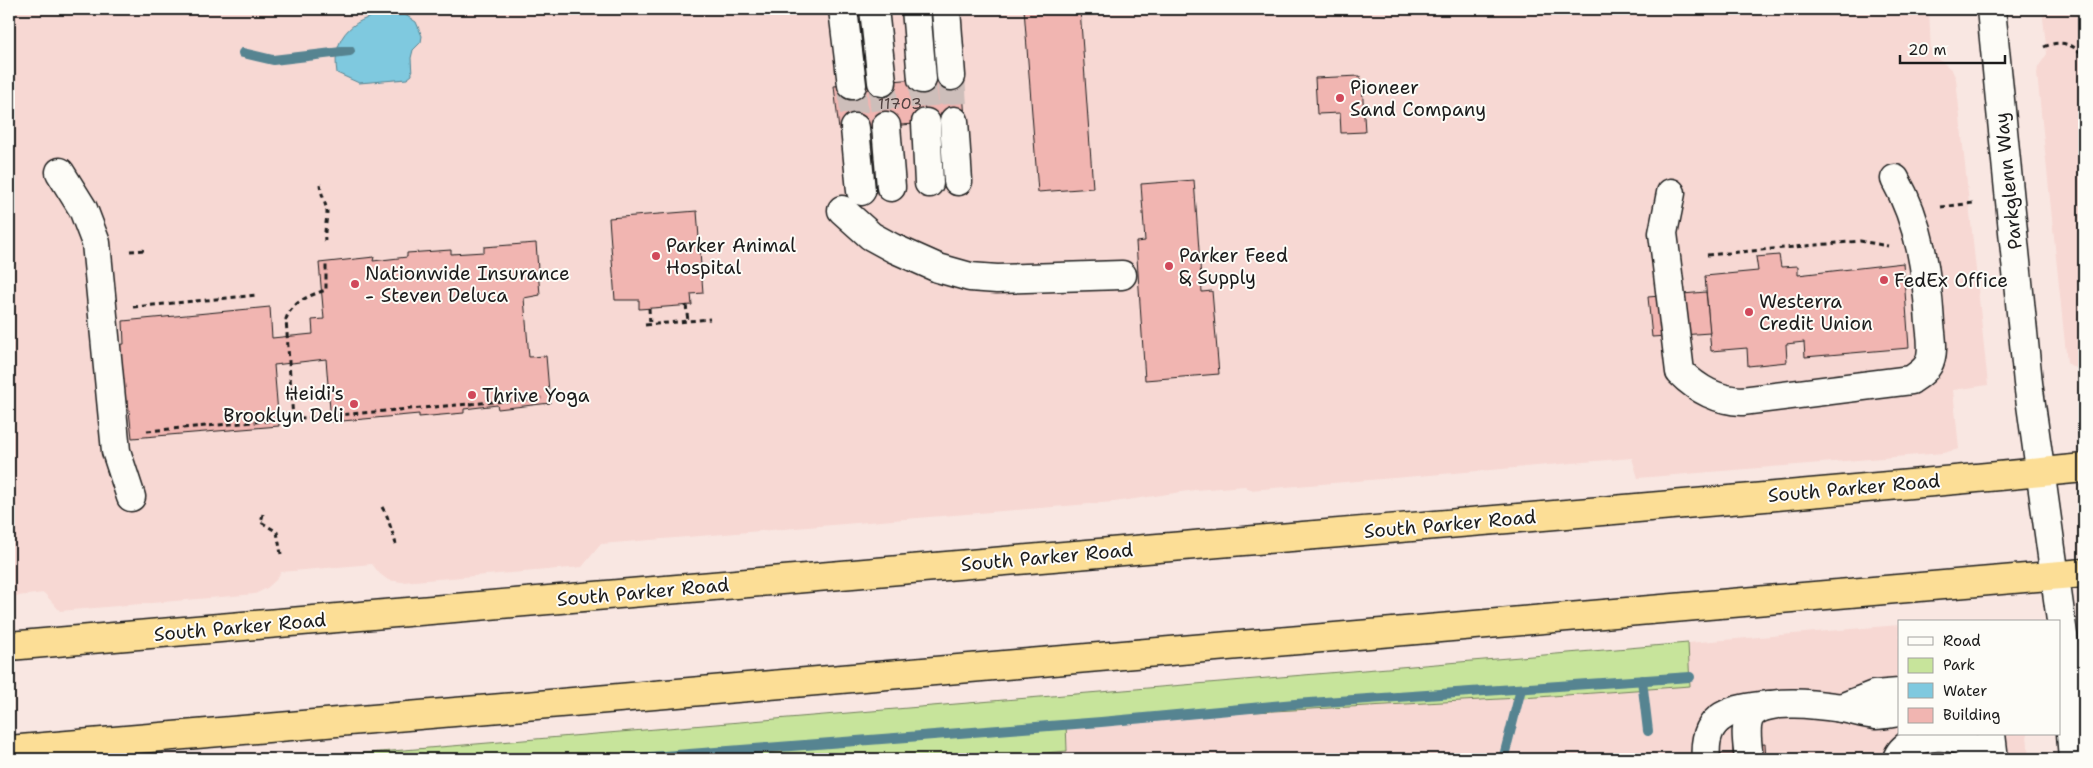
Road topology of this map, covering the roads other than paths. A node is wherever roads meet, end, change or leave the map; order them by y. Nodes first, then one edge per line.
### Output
1 (843, 9) edge
2 (874, 9) edge
3 (916, 9) edge
4 (946, 9) edge
5 (1990, 9) edge
6 (951, 76) tunnel mouth
7 (922, 79) tunnel mouth
8 (882, 82) tunnel mouth
9 (852, 85) tunnel mouth
10 (954, 121) tunnel mouth
11 (926, 123) tunnel mouth
12 (886, 126) tunnel mouth
13 (855, 128) tunnel mouth
14 (60, 172) dead end
15 (1895, 179) dead end
16 (958, 181) dead end
17 (929, 183) dead end
18 (891, 187) dead end
19 (861, 191) dead end
20 (1670, 193) dead end
21 (842, 210) dead end
22 (1122, 274) dead end
23 (2084, 468) edge
24 (2040, 472) junction
25 (131, 498) dead end
26 (2084, 573) edge
27 (2055, 576) junction
28 (9, 646) edge
29 (1898, 694) edge
30 (1769, 704) junction
31 (1842, 708) junction
32 (1898, 712) edge
33 (1991, 736) edge
34 (9, 750) edge
35 (1706, 759) edge
36 (1749, 759) edge
37 (1897, 759) edge
38 (1976, 759) edge
39 (1994, 759) edge
40 (2073, 759) edge

1 - 9 street
2 - 8 street
3 - 7 street
4 - 6 street
5 - 24 street, Parkglenn Way
10 - 16 street
11 - 17 street
12 - 18 street
13 - 19 street
14 - 25 street
15 - 20 street
21 - 22 street
23 - 24 highway, South Parker Road
24 - 27 street, Parkglenn Way
24 - 28 highway, South Parker Road
26 - 27 highway
27 - 34 highway
27 - 40 street, Parkglenn Way
29 - 31 street
30 - 31 street
30 - 35 street
30 - 36 street
31 - 32 street
33 - 39 street
37 - 38 street

